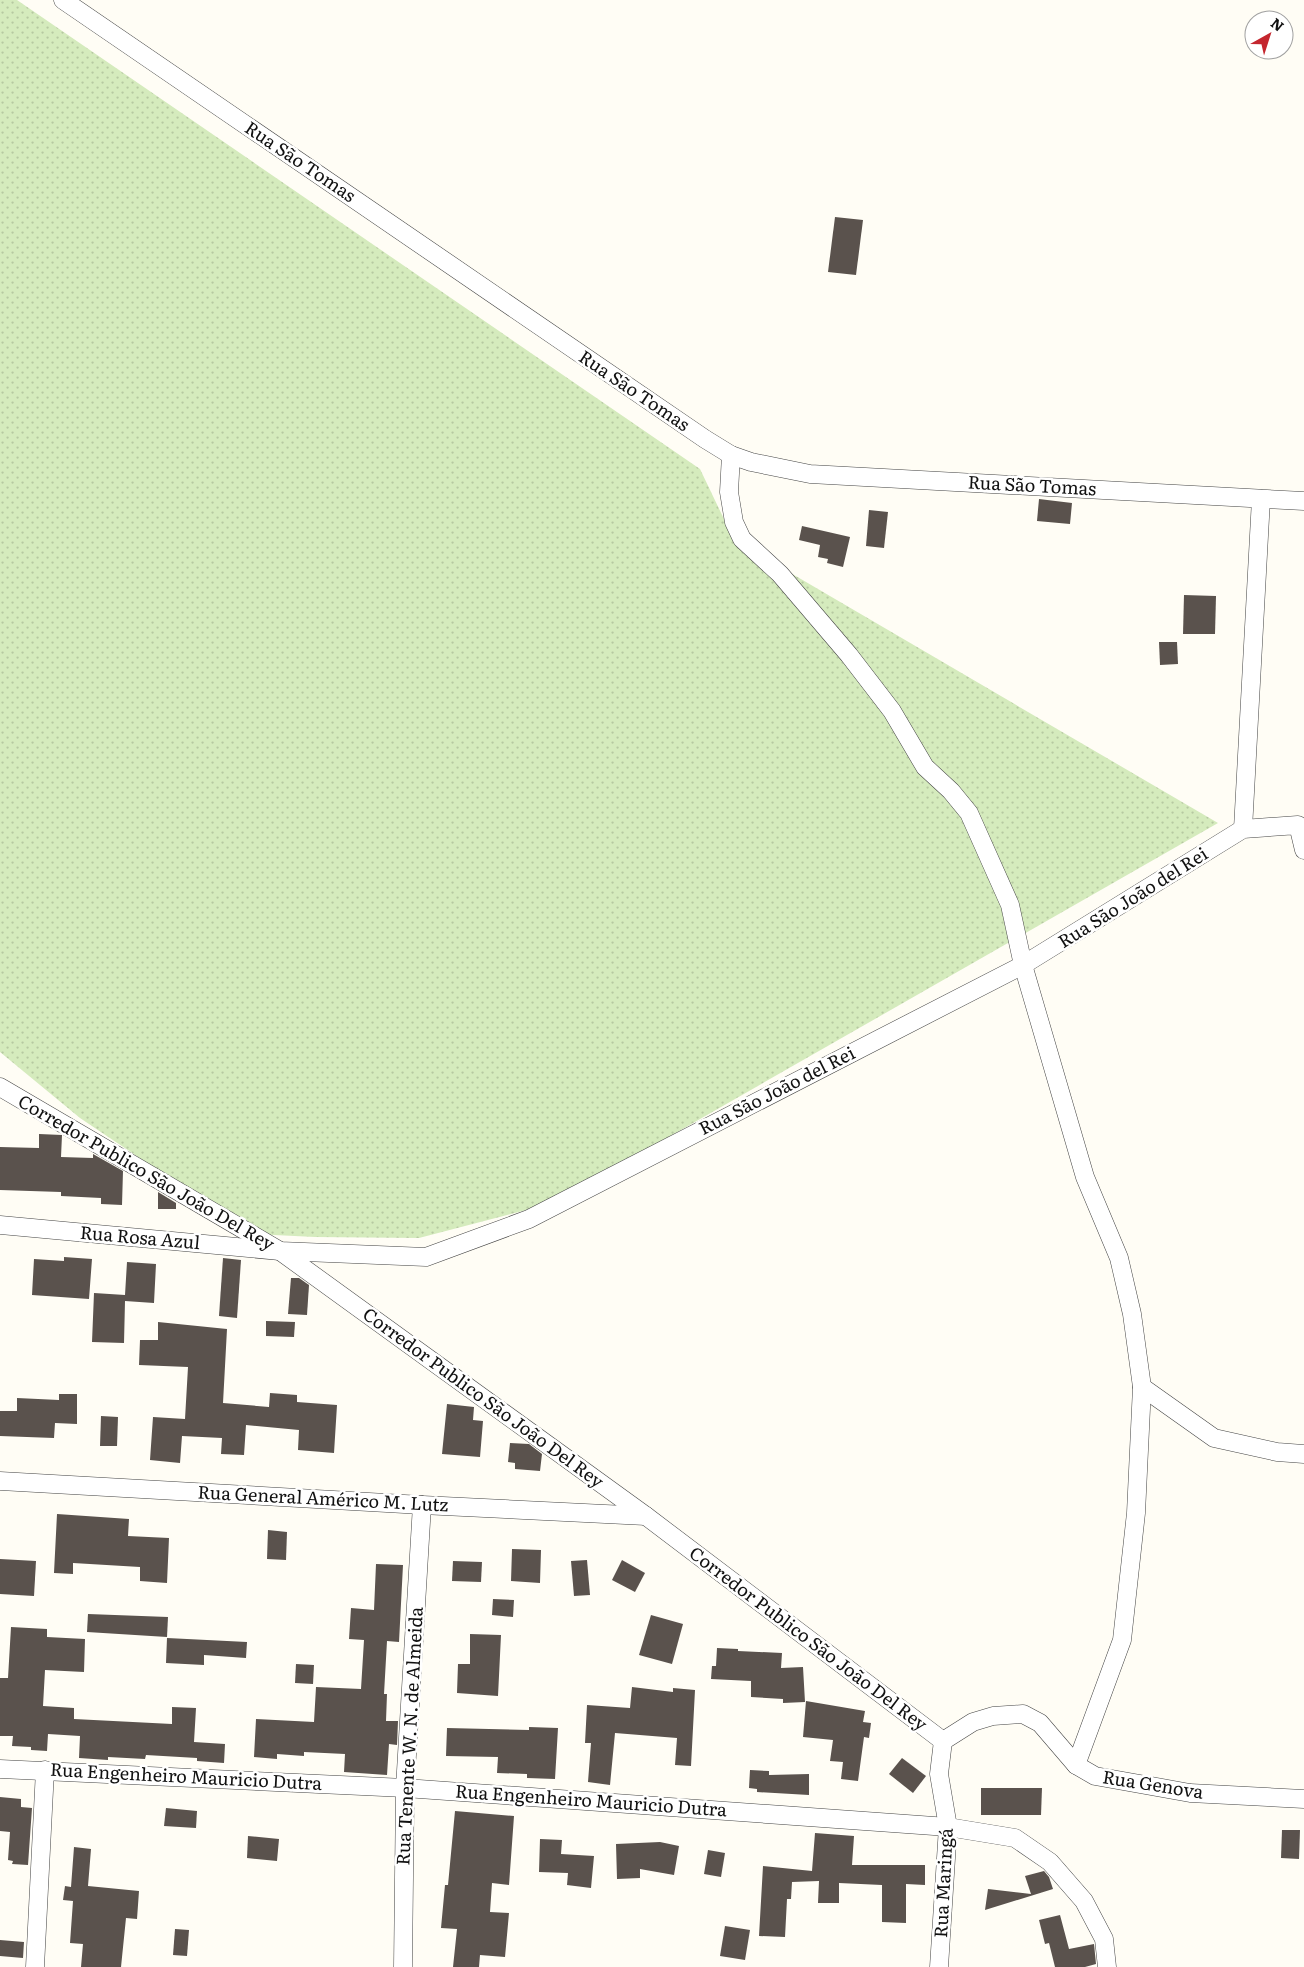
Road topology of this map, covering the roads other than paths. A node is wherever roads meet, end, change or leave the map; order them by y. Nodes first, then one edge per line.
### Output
1 (63, 0) edge
2 (731, 455) junction
3 (1261, 499) junction
4 (1304, 501) edge
5 (1301, 825) edge
6 (1244, 829) junction
7 (1304, 850) edge
8 (1023, 965) junction
9 (0, 1087) edge
10 (0, 1225) edge
11 (280, 1251) junction
12 (1142, 1387) junction
13 (1304, 1454) edge
14 (0, 1481) edge
15 (422, 1506) junction
16 (646, 1516) junction
17 (943, 1741) junction
18 (1076, 1766) junction
19 (0, 1769) edge
20 (45, 1770) junction
21 (405, 1788) junction
22 (1304, 1799) edge
23 (948, 1827) junction
24 (35, 1967) edge
25 (403, 1967) edge
26 (939, 1967) edge
27 (1108, 1967) edge

1 - 2 street, Rua São Tomas
2 - 3 street, Rua São Tomas
2 - 8 street
3 - 4 street, Rua São Tomas
3 - 6 street
5 - 6 street
5 - 7 street
6 - 8 street, Rua São João del Rei
8 - 11 street, Rua São João del Rei
8 - 12 street
9 - 11 street, Corredor Publico São João Del Rey
10 - 11 street, Rua Rosa Azul
11 - 16 street, Corredor Publico São João Del Rey
12 - 13 street
12 - 18 street
14 - 15 street, Rua General Américo M. Lutz
15 - 16 street, Rua General Américo M. Lutz
15 - 21 street, Rua Tenente W. N. de Almeida
16 - 17 street, Corredor Publico São João Del Rey
17 - 18 street, Rua Genova
17 - 23 street, Rua Maringá
18 - 22 street, Rua Genova
19 - 20 street, Rua Engenheiro Mauricio Dutra
20 - 21 street, Rua Engenheiro Mauricio Dutra
20 - 24 street
21 - 23 street, Rua Engenheiro Mauricio Dutra
21 - 25 street, Rua Tenente W. N. de Almeida
23 - 26 street, Rua Maringá
23 - 27 street, Rua Engenheiro Mauricio Dutra

